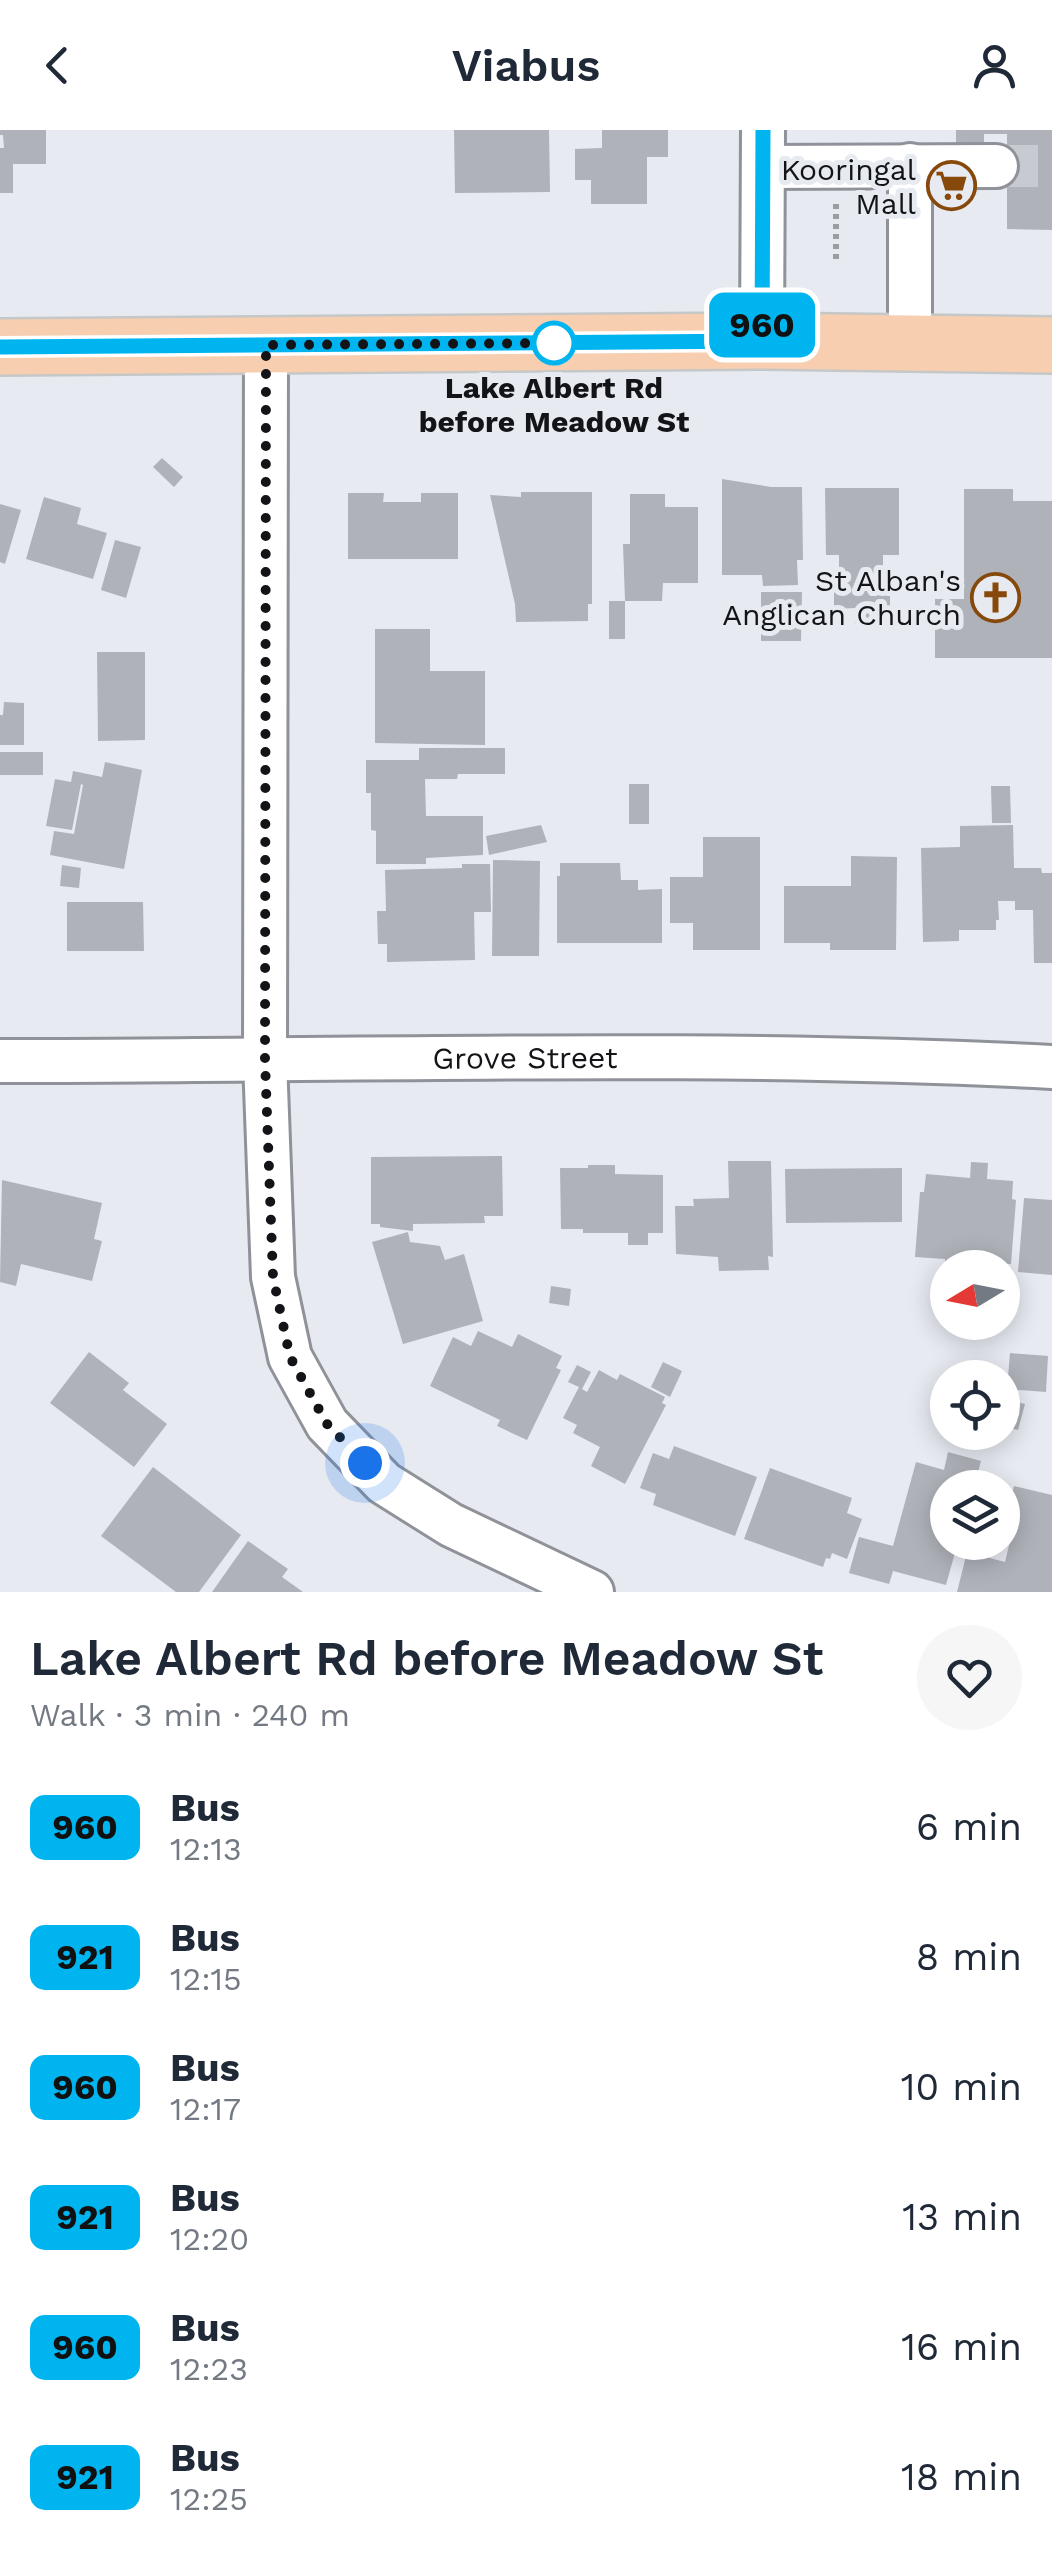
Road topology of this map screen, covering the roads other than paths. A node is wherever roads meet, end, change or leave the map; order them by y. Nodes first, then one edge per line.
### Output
1 (763, 148) edge
2 (910, 166) junction
3 (996, 166) tunnel mouth
4 (762, 341) junction
5 (910, 343) junction
6 (266, 345) junction
7 (1052, 345) edge
8 (0, 347) edge
9 (265, 1060) junction
10 (0, 1061) edge
11 (1052, 1067) edge
12 (592, 1592) edge

1 - 2 street
1 - 4 street
2 - 3 street
2 - 5 street
4 - 5 main road
4 - 6 main road
5 - 7 main road
6 - 8 main road
6 - 9 street
9 - 10 street, Grove Street
9 - 11 street, Grove Street
9 - 12 street

